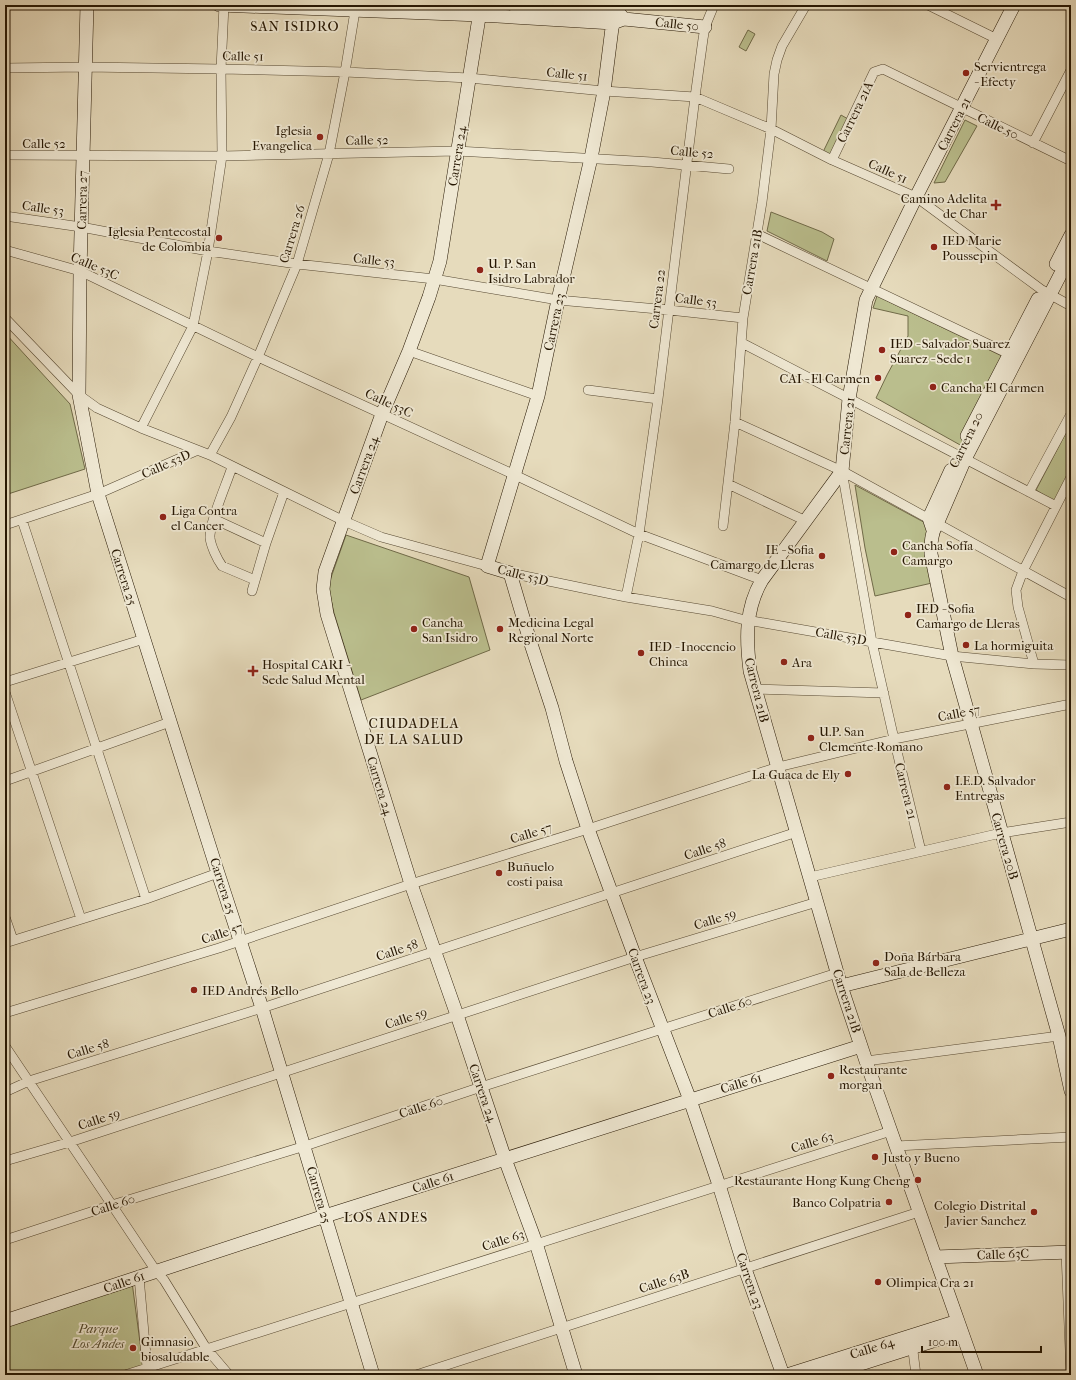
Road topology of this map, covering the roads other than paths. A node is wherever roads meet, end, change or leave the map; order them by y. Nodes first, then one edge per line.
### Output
1 (87, 5) edge
2 (219, 5) edge
3 (224, 5) edge
4 (514, 5) edge
5 (714, 5) edge
6 (806, 5) edge
7 (928, 5) edge
8 (1014, 5) edge
9 (356, 7) edge
10 (480, 10) edge
11 (618, 15) edge
12 (706, 27) junction
13 (997, 39) junction
14 (85, 67) junction
15 (5, 68) edge
16 (221, 69) junction
17 (883, 69) joint
18 (1071, 70) edge
19 (345, 72) junction
20 (470, 78) junction
21 (604, 91) junction
22 (695, 97) junction
23 (962, 108) junction
24 (771, 129) junction
25 (1034, 143) junction
26 (457, 151) junction
27 (328, 154) junction
28 (5, 155) edge
29 (83, 156) junction
30 (222, 156) junction
31 (591, 158) junction
32 (832, 160) junction
33 (1071, 161) edge
34 (687, 164) junction
35 (730, 169) dead end
36 (916, 197) junction
37 (5, 216) edge
38 (81, 227) junction
39 (757, 234) junction
40 (1071, 236) edge
41 (5, 250) edge
42 (208, 251) junction
43 (1071, 254) edge
44 (297, 264) junction
45 (80, 271) junction
46 (434, 279) junction
47 (871, 288) junction
48 (1046, 292) junction
49 (558, 300) junction
50 (1071, 306) edge
51 (669, 310) junction
52 (5, 318) edge
53 (742, 318) junction
54 (192, 326) junction
55 (742, 343) junction
56 (409, 351) junction
57 (1008, 354) junction
58 (258, 357) junction
59 (588, 390) dead end
60 (79, 395) junction
61 (538, 396) junction
62 (658, 399) junction
63 (849, 399) junction
64 (382, 414) junction
65 (1071, 414) edge
66 (735, 422) junction
67 (141, 428) junction
68 (196, 451) junction
69 (210, 455) junction
70 (961, 457) junction
71 (232, 467) junction
72 (842, 471) junction
73 (515, 475) junction
74 (1071, 477) edge
75 (728, 484) junction
76 (284, 492) junction
77 (1029, 492) junction
78 (98, 494) junction
79 (1056, 506) junction
80 (214, 519) junction
81 (22, 520) junction
82 (344, 521) junction
83 (806, 521) junction
84 (933, 524) junction
85 (5, 525) edge
86 (723, 526) dead end
87 (639, 534) junction
88 (266, 543) junction
89 (487, 566) junction
90 (1022, 571) junction
91 (510, 573) junction
92 (255, 580) junction
93 (762, 580) junction
94 (252, 591) dead end
95 (626, 597) junction
96 (1071, 597) edge
97 (748, 620) junction
98 (144, 639) junction
99 (872, 642) junction
100 (952, 656) junction
101 (69, 662) junction
102 (1034, 664) junction
103 (1071, 666) edge
104 (5, 682) edge
105 (755, 689) junction
106 (5, 692) edge
107 (884, 693) junction
108 (1071, 704) edge
109 (170, 722) junction
110 (971, 723) junction
111 (894, 739) junction
112 (97, 748) junction
113 (778, 767) junction
114 (31, 772) junction
115 (5, 781) edge
116 (1071, 822) edge
117 (588, 829) junction
118 (797, 832) junction
119 (1001, 833) junction
120 (921, 851) junction
121 (218, 873) junction
122 (810, 877) junction
123 (411, 884) junction
124 (612, 893) junction
125 (146, 899) junction
126 (817, 902) junction
127 (5, 917) edge
128 (81, 919) junction
129 (1071, 929) edge
130 (1032, 939) junction
131 (9, 941) edge
132 (241, 941) junction
133 (434, 952) junction
134 (635, 957) junction
135 (837, 973) junction
136 (841, 986) junction
137 (262, 1008) junction
138 (5, 1013) edge
139 (457, 1015) junction
140 (662, 1029) junction
141 (1059, 1036) junction
142 (5, 1046) edge
143 (861, 1046) junction
144 (866, 1061) junction
145 (282, 1072) junction
146 (29, 1081) junction
147 (481, 1087) junction
148 (1071, 1091) edge
149 (5, 1092) edge
150 (690, 1100) junction
151 (891, 1131) junction
152 (1071, 1137) edge
153 (70, 1142) junction
154 (305, 1146) junction
155 (896, 1146) junction
156 (505, 1159) junction
157 (5, 1161) edge
158 (719, 1185) junction
159 (112, 1205) junction
160 (919, 1212) junction
161 (325, 1216) junction
162 (5, 1240) edge
163 (536, 1243) junction
164 (1068, 1252) edge
165 (935, 1257) junction
166 (746, 1269) junction
167 (160, 1275) junction
168 (139, 1277) junction
169 (351, 1304) junction
170 (5, 1321) edge
171 (960, 1327) junction
172 (562, 1328) junction
173 (912, 1342) junction
174 (206, 1348) junction
175 (147, 1367) junction
176 (846, 1367) edge
177 (125, 1375) edge
178 (229, 1375) edge
179 (373, 1375) edge
180 (416, 1375) edge
181 (576, 1375) edge
182 (783, 1375) edge
183 (787, 1375) edge
184 (826, 1375) edge
185 (916, 1375) edge
186 (976, 1375) edge
187 (1071, 1375) edge

1 - 14 street, Carrera 27
2 - 3 street, Calle 50
3 - 9 street, Calle 50
3 - 16 street
4 - 11 street, Calle 50
5 - 12 street, Carrera 22
6 - 24 street, Carrera 21B
7 - 13 street
8 - 13 street, Carrera 21
9 - 10 street, Calle 50
9 - 19 street, Carrera 26
10 - 11 street, Calle 50
10 - 20 street, Carrera 24
11 - 12 street, Calle 50
11 - 21 street, Carrera 23
12 - 22 street, Carrera 22
13 - 23 street, Carrera 21
14 - 15 street, Calle 51
14 - 16 street, Calle 51
14 - 29 street, Carrera 27
16 - 19 street, Calle 51
16 - 30 street
17 - 23 street, Calle 50
17 - 32 street, Carrera 21A
18 - 25 street
19 - 20 street, Calle 51
19 - 27 street, Carrera 26
20 - 21 street, Calle 51
20 - 26 street, Carrera 24
21 - 22 street, Calle 51
21 - 31 street, Carrera 23
22 - 24 street, Calle 51
22 - 34 street, Carrera 22
23 - 25 street, Calle 50
23 - 36 street, Carrera 21
24 - 32 street, Calle 51
24 - 39 street, Carrera 21B
25 - 33 street, Calle 50
26 - 27 street, Calle 52
26 - 31 street, Calle 52
26 - 46 street, Carrera 24
27 - 30 street, Calle 52
27 - 44 street, Carrera 26
28 - 29 street, Calle 52
29 - 30 street, Calle 52
29 - 38 street, Carrera 27
30 - 42 street
31 - 34 street, Calle 52
31 - 49 street, Carrera 23
32 - 36 street, Calle 51
34 - 35 street, Calle 52
34 - 51 street, Carrera 22
36 - 47 street, Carrera 21
36 - 48 street, Calle 51
37 - 38 street, Calle 53
38 - 42 street, Calle 53
38 - 45 street, Carrera 27
39 - 47 street
39 - 53 street, Carrera 21B
40 - 48 street, Carrera 20
41 - 45 street, Calle 53C
42 - 44 street, Calle 53
42 - 54 street
43 - 48 street, Carrera 20
44 - 46 street, Calle 53
44 - 58 street, Carrera 26
45 - 54 street, Calle 53C
45 - 60 street, Carrera 27
46 - 49 street, Calle 53
46 - 56 street, Carrera 24
47 - 57 street
47 - 63 street, Carrera 21
48 - 50 street, Calle 51
48 - 57 street, Carrera 20
48 - 70 street, Carrera 20
49 - 51 street, Calle 53
49 - 61 street, Carrera 23
51 - 53 street, Calle 53
51 - 62 street, Carrera 22
52 - 60 street
53 - 55 street, Carrera 21B
54 - 58 street, Calle 53C
54 - 67 street
55 - 63 street
55 - 66 street, Carrera 21B
56 - 61 street
56 - 64 street, Carrera 24
57 - 70 street, Carrera 20
58 - 64 street, Calle 53C
58 - 69 street, Carrera 26
59 - 62 street
60 - 67 street
60 - 78 street, Carrera 25
61 - 73 street, Carrera 23
62 - 87 street, Carrera 22
63 - 70 street
63 - 72 street, Carrera 21
64 - 73 street, Calle 53C
64 - 82 street, Carrera 24
65 - 77 street
66 - 72 street
66 - 75 street, Carrera 21B
67 - 68 street
68 - 69 street, Calle 53D
68 - 78 street, Calle 53D
69 - 71 street, Calle 53D
70 - 77 street
70 - 84 street, Carrera 20
71 - 76 street, Calle 53D
71 - 80 street
72 - 83 street
72 - 84 street
72 - 99 street, Carrera 21
73 - 87 street, Calle 53C
73 - 89 street, Carrera 23
74 - 79 street
75 - 83 street
75 - 86 street, Carrera 21B
76 - 82 street, Calle 53D
76 - 88 street
77 - 79 street
78 - 81 street, Calle 53D
78 - 98 street, Carrera 25
79 - 90 street
80 - 88 street
80 - 92 street
81 - 85 street, Calle 53D
81 - 101 street
82 - 89 street, Calle 53D
82 - 123 street, Carrera 24
83 - 93 street
84 - 90 street
84 - 100 street, Carrera 20B
87 - 93 street, Calle 53C
87 - 95 street, Carrera 22
88 - 92 street
89 - 91 street, Calle 53D
90 - 96 street
90 - 102 street
91 - 95 street, Calle 53D
91 - 117 street, Carrera 23
92 - 94 street
93 - 97 street
95 - 97 street, Calle 53D
97 - 99 street, Calle 53D
97 - 105 street, Carrera 21B
98 - 101 street
98 - 109 street, Carrera 25
99 - 100 street, Calle 53D
99 - 107 street, Carrera 21
100 - 102 street, Calle 53D
100 - 110 street, Carrera 20B
101 - 104 street
101 - 112 street
102 - 103 street, Calle 53D
105 - 107 street
105 - 113 street, Carrera 21B
106 - 114 street
107 - 111 street, Carrera 21
108 - 110 street, Calle 57
109 - 112 street
109 - 121 street, Carrera 25
110 - 111 street, Calle 57
110 - 119 street, Carrera 20B
111 - 113 street, Calle 57
111 - 120 street, Carrera 21
112 - 114 street
112 - 125 street
113 - 117 street, Calle 57
113 - 118 street, Carrera 21B
114 - 115 street
114 - 128 street
116 - 119 street
117 - 123 street, Calle 57
117 - 124 street, Carrera 23
118 - 122 street, Carrera 21B
118 - 124 street, Calle 58
119 - 120 street
119 - 130 street, Carrera 20B
120 - 122 street
121 - 125 street
121 - 132 street, Carrera 25
122 - 126 street, Carrera 21B
123 - 132 street, Calle 57
123 - 133 street, Carrera 24
124 - 133 street, Calle 58
124 - 134 street, Carrera 23
125 - 128 street
126 - 134 street, Calle 59
126 - 135 street, Carrera 21B
127 - 131 street
128 - 131 street
129 - 130 street
130 - 136 street
130 - 141 street, Carrera 20B
132 - 137 street, Carrera 25
132 - 138 street, Calle 57
133 - 137 street, Calle 58
133 - 139 street, Carrera 24
134 - 139 street, Calle 59
134 - 140 street, Carrera 23
135 - 136 street, Carrera 21B
135 - 140 street, Calle 60
136 - 143 street, Carrera 21B
137 - 145 street, Carrera 25
137 - 146 street, Calle 58
139 - 145 street, Calle 59
139 - 147 street, Carrera 24
140 - 147 street, Calle 60
140 - 150 street, Carrera 23
141 - 144 street
141 - 148 street, Carrera 20B
142 - 146 street
143 - 144 street, Carrera 21B
143 - 150 street, Calle 61
144 - 151 street, Carrera 21B
145 - 153 street, Calle 59
145 - 154 street, Carrera 25
146 - 149 street, Calle 58
146 - 153 street
147 - 154 street, Calle 60
147 - 156 street, Carrera 24
150 - 156 street, Calle 61
150 - 158 street, Carrera 23
151 - 155 street, Carrera 21B
151 - 158 street, Calle 63
152 - 155 street
153 - 157 street, Calle 59
153 - 159 street
154 - 159 street, Calle 60
154 - 161 street, Carrera 25
155 - 160 street, Carrera 21B
156 - 161 street, Calle 61
156 - 163 street, Carrera 24
158 - 163 street, Calle 63
158 - 166 street, Carrera 23
159 - 162 street, Calle 60
159 - 167 street
160 - 165 street, Carrera 21B
160 - 166 street, Calle 63B
161 - 167 street, Calle 61
161 - 169 street, Carrera 25
163 - 169 street, Calle 63
163 - 172 street, Carrera 24
164 - 165 street, Calle 63C
164 - 187 street
165 - 171 street, Carrera 21B
166 - 172 street, Calle 63B
166 - 182 street, Carrera 23
167 - 168 street, Calle 61
167 - 174 street
168 - 170 street, Calle 61
168 - 175 street
169 - 174 street, Calle 63
169 - 179 street, Carrera 25
171 - 173 street, Calle 64
171 - 186 street, Carrera 21B
172 - 180 street, Calle 63B
172 - 181 street, Carrera 24
173 - 176 street, Calle 64
173 - 185 street
174 - 175 street, Calle 63
174 - 178 street
175 - 177 street, Calle 63
176 - 183 street, Calle 64
176 - 184 street, Calle 64

